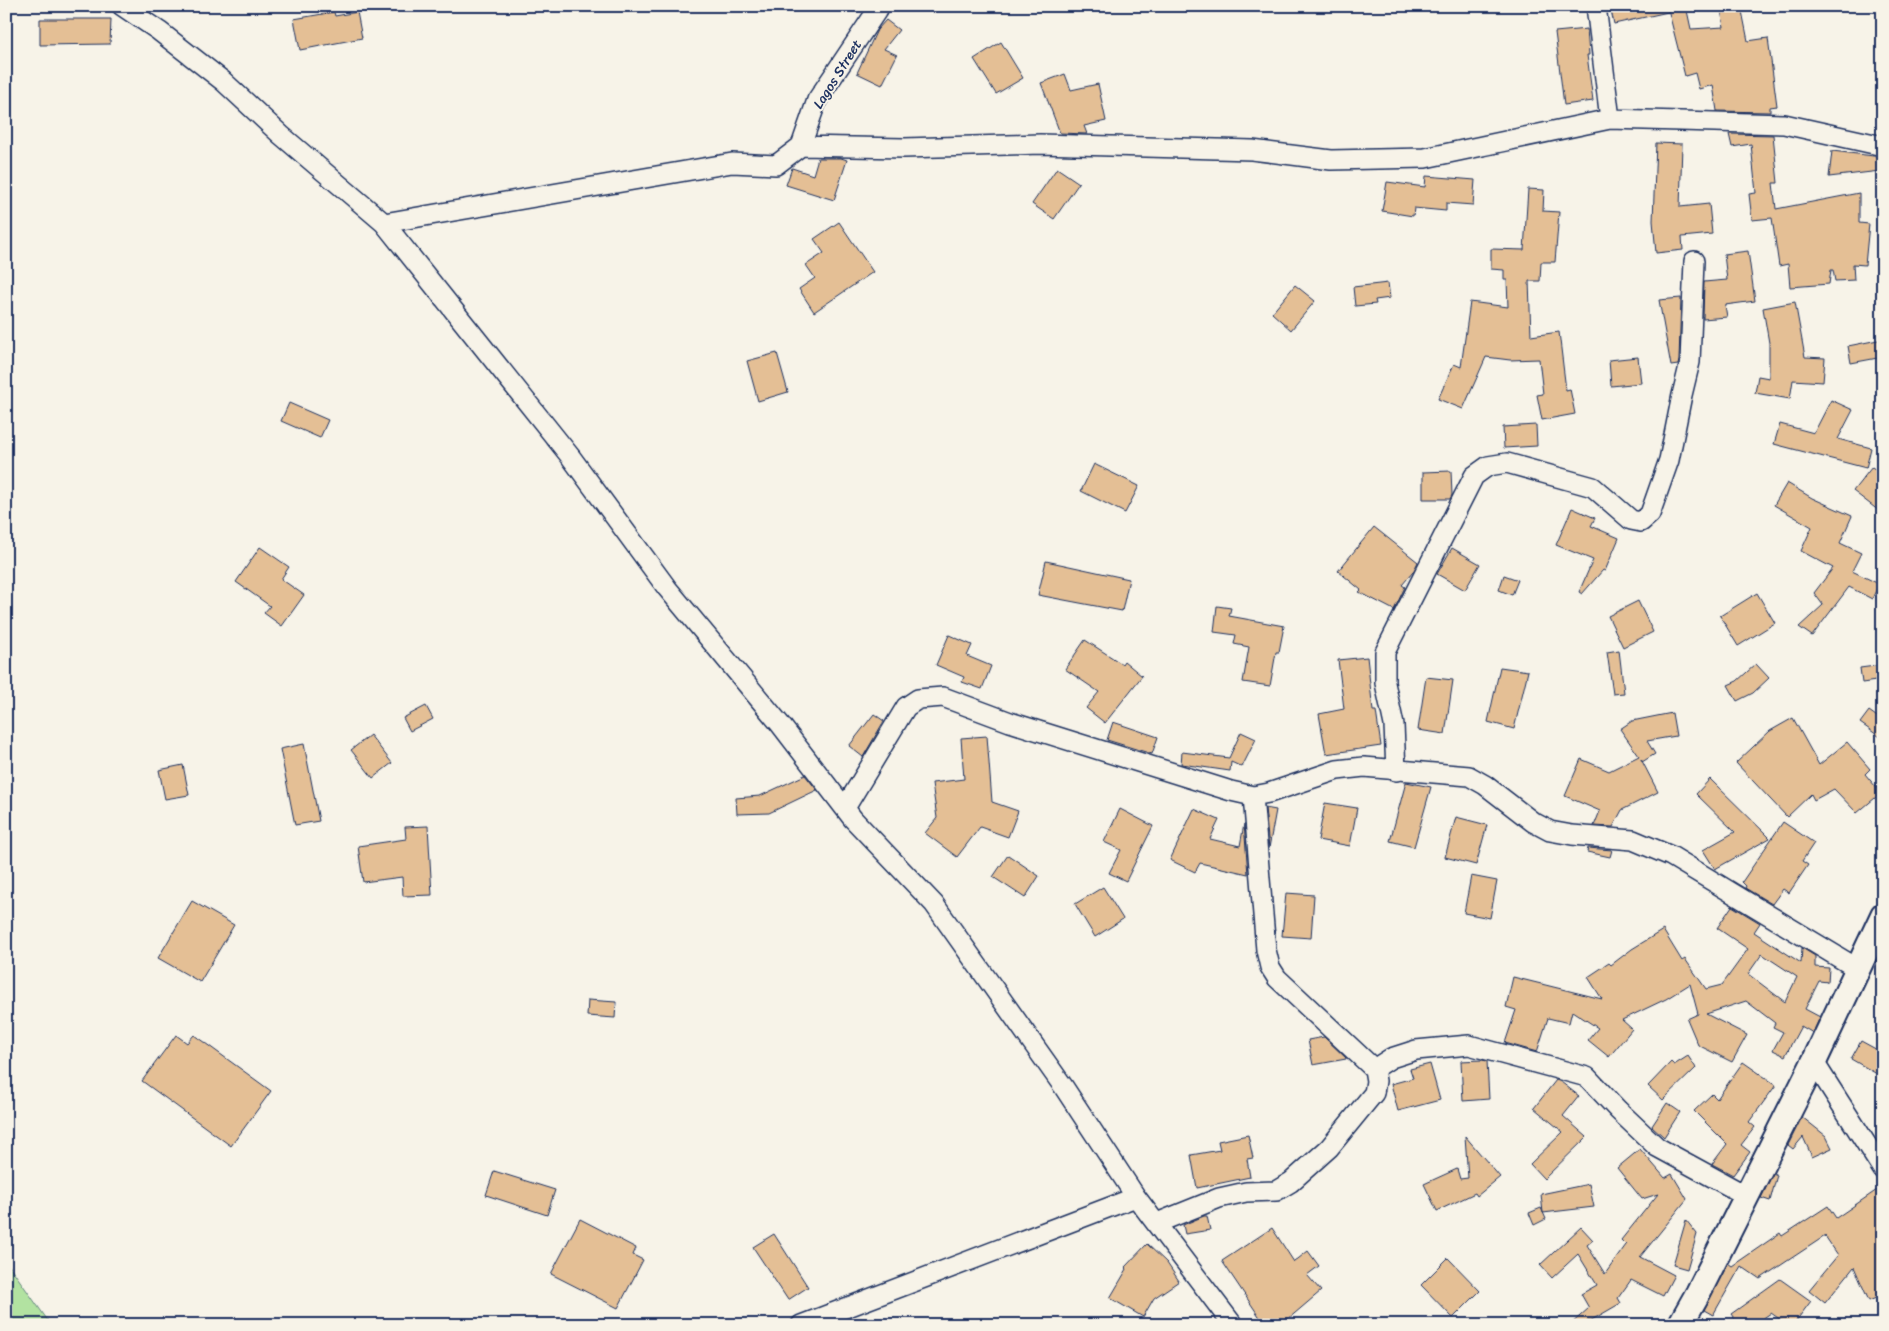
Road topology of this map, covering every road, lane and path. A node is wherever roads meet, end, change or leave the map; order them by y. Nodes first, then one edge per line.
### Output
1 (122, 6) edge
2 (880, 6) edge
3 (1596, 6) edge
4 (1610, 119) junction
5 (801, 146) junction
6 (1883, 146) edge
7 (384, 223) junction
8 (1694, 261) dead end
9 (1396, 771) junction
10 (1253, 796) junction
11 (844, 808) junction
12 (1883, 915) edge
13 (1858, 969) junction
14 (1814, 1062) junction
15 (1374, 1069) junction
16 (1883, 1170) edge
17 (1746, 1196) junction
18 (1136, 1197) junction
19 (1158, 1223) junction
20 (1683, 1324) edge
21 (801, 1325) edge
22 (1233, 1325) edge

1 - 7 street
2 - 5 street, Lagos Street
3 - 4 street
4 - 5 street
4 - 6 street
5 - 7 street
7 - 11 street
8 - 9 street
9 - 10 street
9 - 13 street
10 - 11 street
10 - 15 street
11 - 18 street
12 - 13 street
13 - 14 street
14 - 16 street
14 - 17 street
15 - 17 street
15 - 19 street
17 - 20 street
18 - 19 street
18 - 21 street
19 - 22 street

